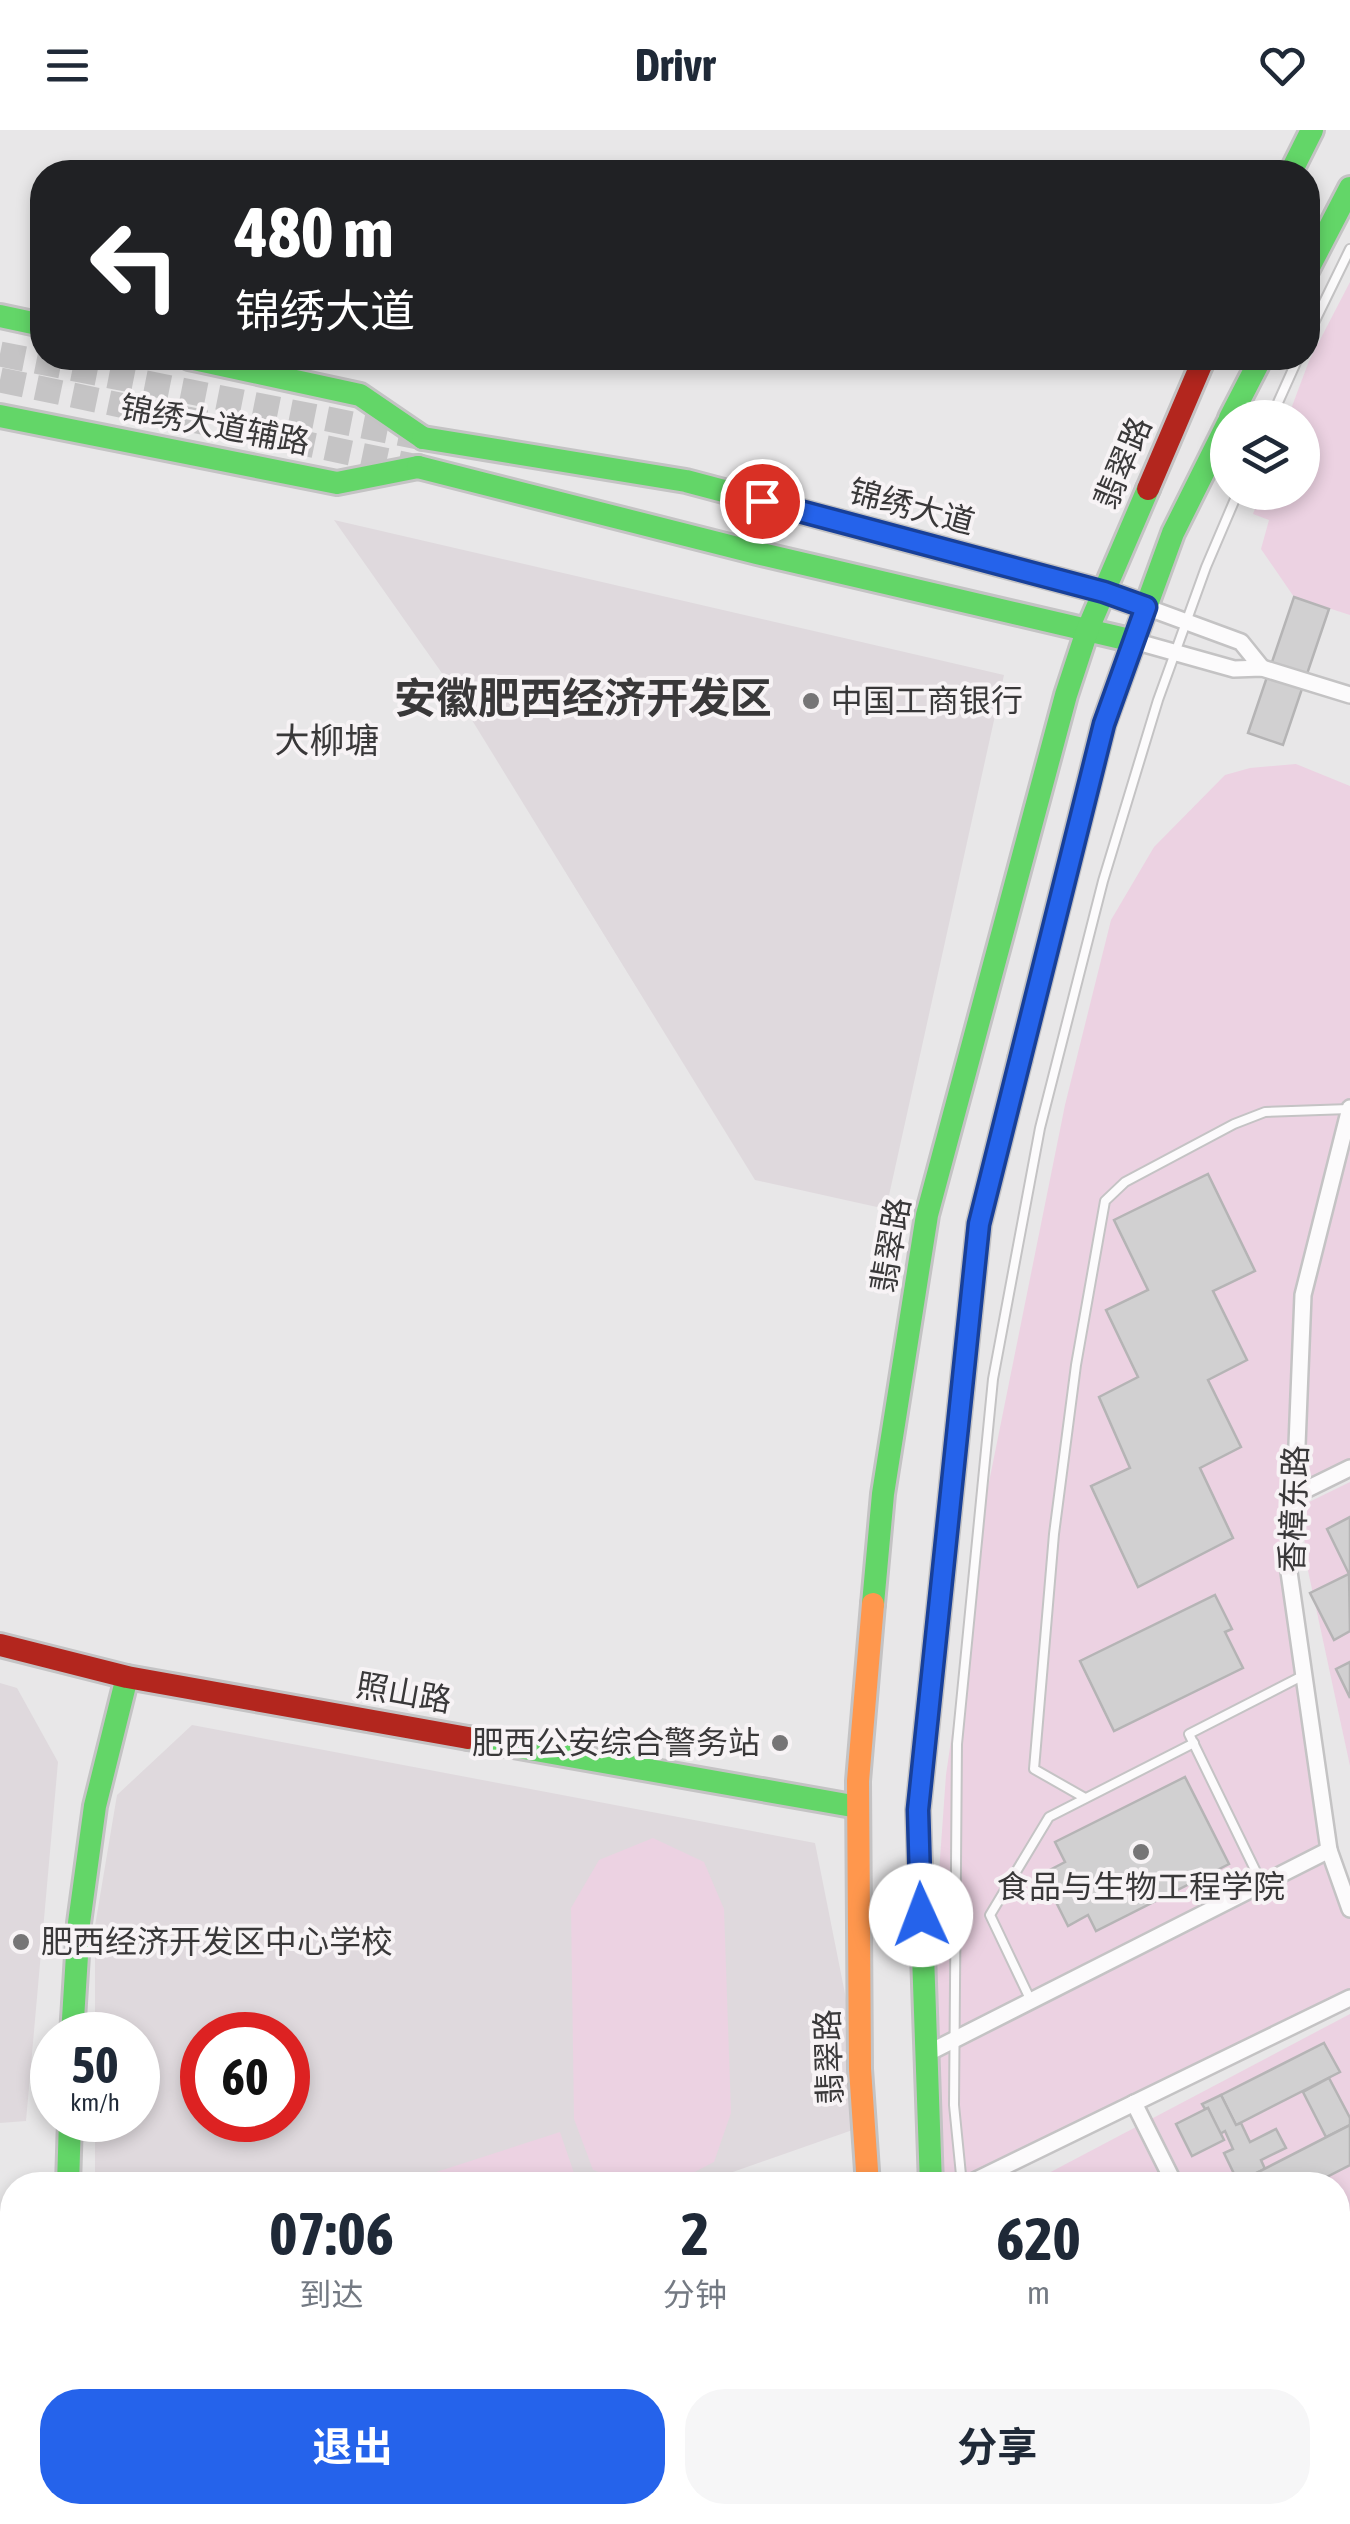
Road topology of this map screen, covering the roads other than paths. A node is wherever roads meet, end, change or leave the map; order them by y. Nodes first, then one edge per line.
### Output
1 (1312, 130) edge
2 (1297, 160) edge
3 (1350, 188) edge
4 (1320, 246) edge
5 (1350, 249) edge
6 (1320, 310) edge
7 (0, 316) edge
8 (30, 322) edge
9 (244, 370) edge
10 (1199, 370) edge
11 (1255, 370) edge
12 (1293, 370) edge
13 (1239, 400) edge
14 (1279, 400) edge
15 (0, 416) edge
16 (422, 438) joint
17 (1210, 458) edge
18 (1231, 510) edge
19 (1104, 592) junction
20 (1146, 607) junction
21 (1186, 622) junction
22 (1088, 631) junction
23 (1134, 640) junction
24 (1175, 652) junction
25 (1262, 668) junction
26 (1350, 695) edge
27 (1350, 1108) edge
28 (1350, 1468) edge
29 (1294, 1495) junction
30 (0, 1645) edge
31 (1304, 1675) junction
32 (127, 1677) junction
33 (1194, 1743) junction
34 (1085, 1798) junction
35 (858, 1807) junction
36 (1330, 1850) junction
37 (1262, 1884) junction
38 (1350, 1909) edge
39 (1350, 1998) edge
40 (1031, 2001) junction
41 (73, 2012) edge
42 (955, 2039) junction
43 (926, 2054) junction
44 (1134, 2103) junction
45 (69, 2142) edge
46 (68, 2172) edge
47 (867, 2172) edge
48 (931, 2172) edge
49 (962, 2172) edge
50 (991, 2172) edge
51 (1169, 2172) edge

1 - 2 main road
3 - 4 main road
5 - 6 lane
7 - 8 main road
9 - 16 main road, 锦绣大道辅路
10 - 19 main road, 翡翠路
11 - 13 main road
12 - 14 lane
15 - 22 main road, 锦绣大道辅路
16 - 19 main road, 锦绣大道
17 - 20 main road
18 - 21 lane
19 - 20 main road, 锦绣大道
19 - 22 main road, 翡翠路
20 - 21 street
20 - 23 main road
21 - 24 lane
21 - 25 street
22 - 23 main road
22 - 35 main road, 翡翠路
23 - 24 street
23 - 43 main road
24 - 25 street
24 - 42 lane
25 - 26 street
27 - 29 street, 香樟东路
27 - 34 lane
28 - 29 street
29 - 31 street, 香樟东路
30 - 32 main road, 照山路
31 - 33 lane
31 - 36 street, 香樟东路
32 - 35 main road, 照山路
32 - 41 main road
33 - 34 lane
33 - 37 lane
34 - 40 lane
35 - 47 main road, 翡翠路
36 - 37 street
36 - 38 street, 香樟东路
37 - 40 street
39 - 44 street
40 - 42 street
42 - 43 street
42 - 49 lane
43 - 48 main road
44 - 50 street
44 - 51 street
45 - 46 main road

